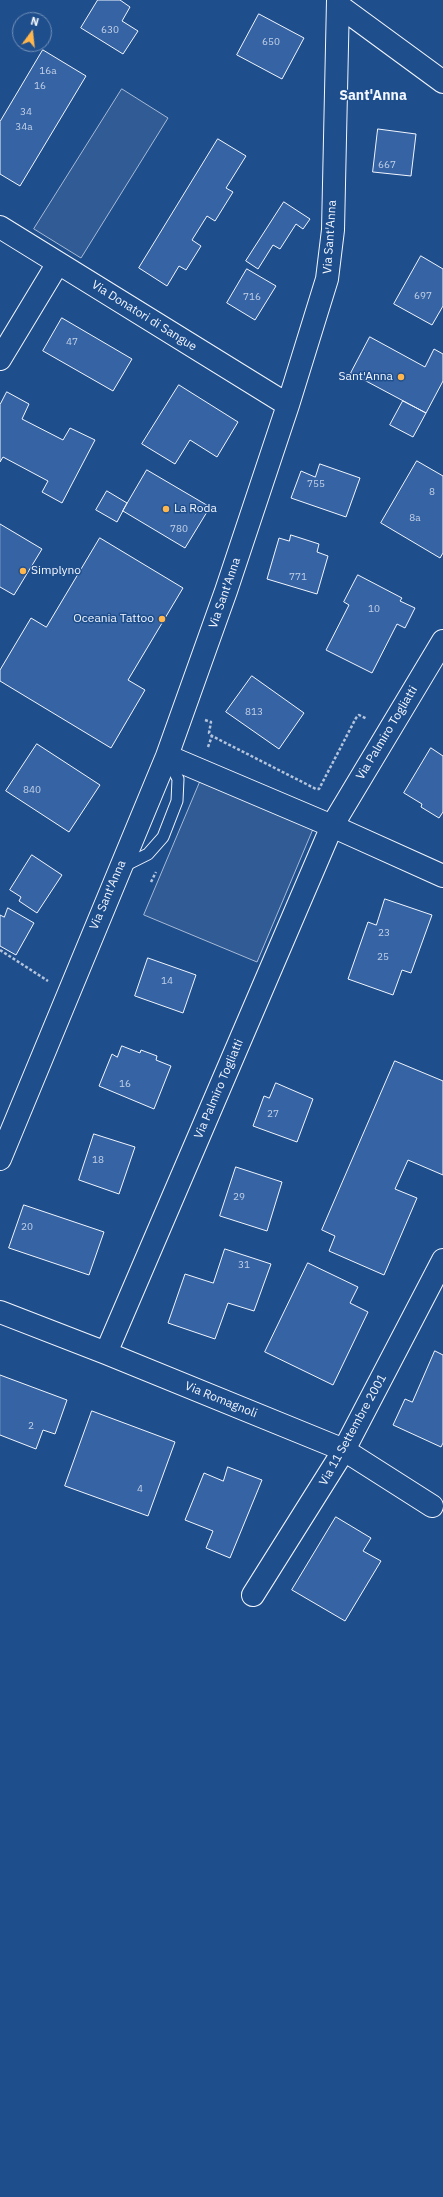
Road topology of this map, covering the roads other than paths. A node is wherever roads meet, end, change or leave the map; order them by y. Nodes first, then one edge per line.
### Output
1 (338, 3) edge
2 (443, 82) edge
3 (0, 227) edge
4 (58, 263) junction
5 (0, 359) edge
6 (288, 405) junction
7 (443, 641) edge
8 (167, 756) junction
9 (332, 826) junction
10 (443, 876) edge
11 (0, 1159) edge
12 (443, 1260) edge
13 (0, 1312) edge
14 (106, 1353) junction
15 (344, 1450) junction
16 (432, 1506) dead end
17 (253, 1595) dead end

1 - 2 street
1 - 6 street, Via Sant'Anna
3 - 4 street, Via Donatori di Sangue
4 - 5 street
4 - 6 street, Via Donatori di Sangue
6 - 8 street, Via Sant'Anna
7 - 9 street, Via Palmiro Togliatti
8 - 9 street
8 - 11 street, Via Sant'Anna
9 - 10 street
9 - 14 street, Via Palmiro Togliatti
12 - 15 street, Via 11 Settembre 2001
13 - 14 street, Via Romagnoli
14 - 15 street, Via Romagnoli
15 - 16 street, Via Romagnoli
15 - 17 street, Via 11 Settembre 2001

